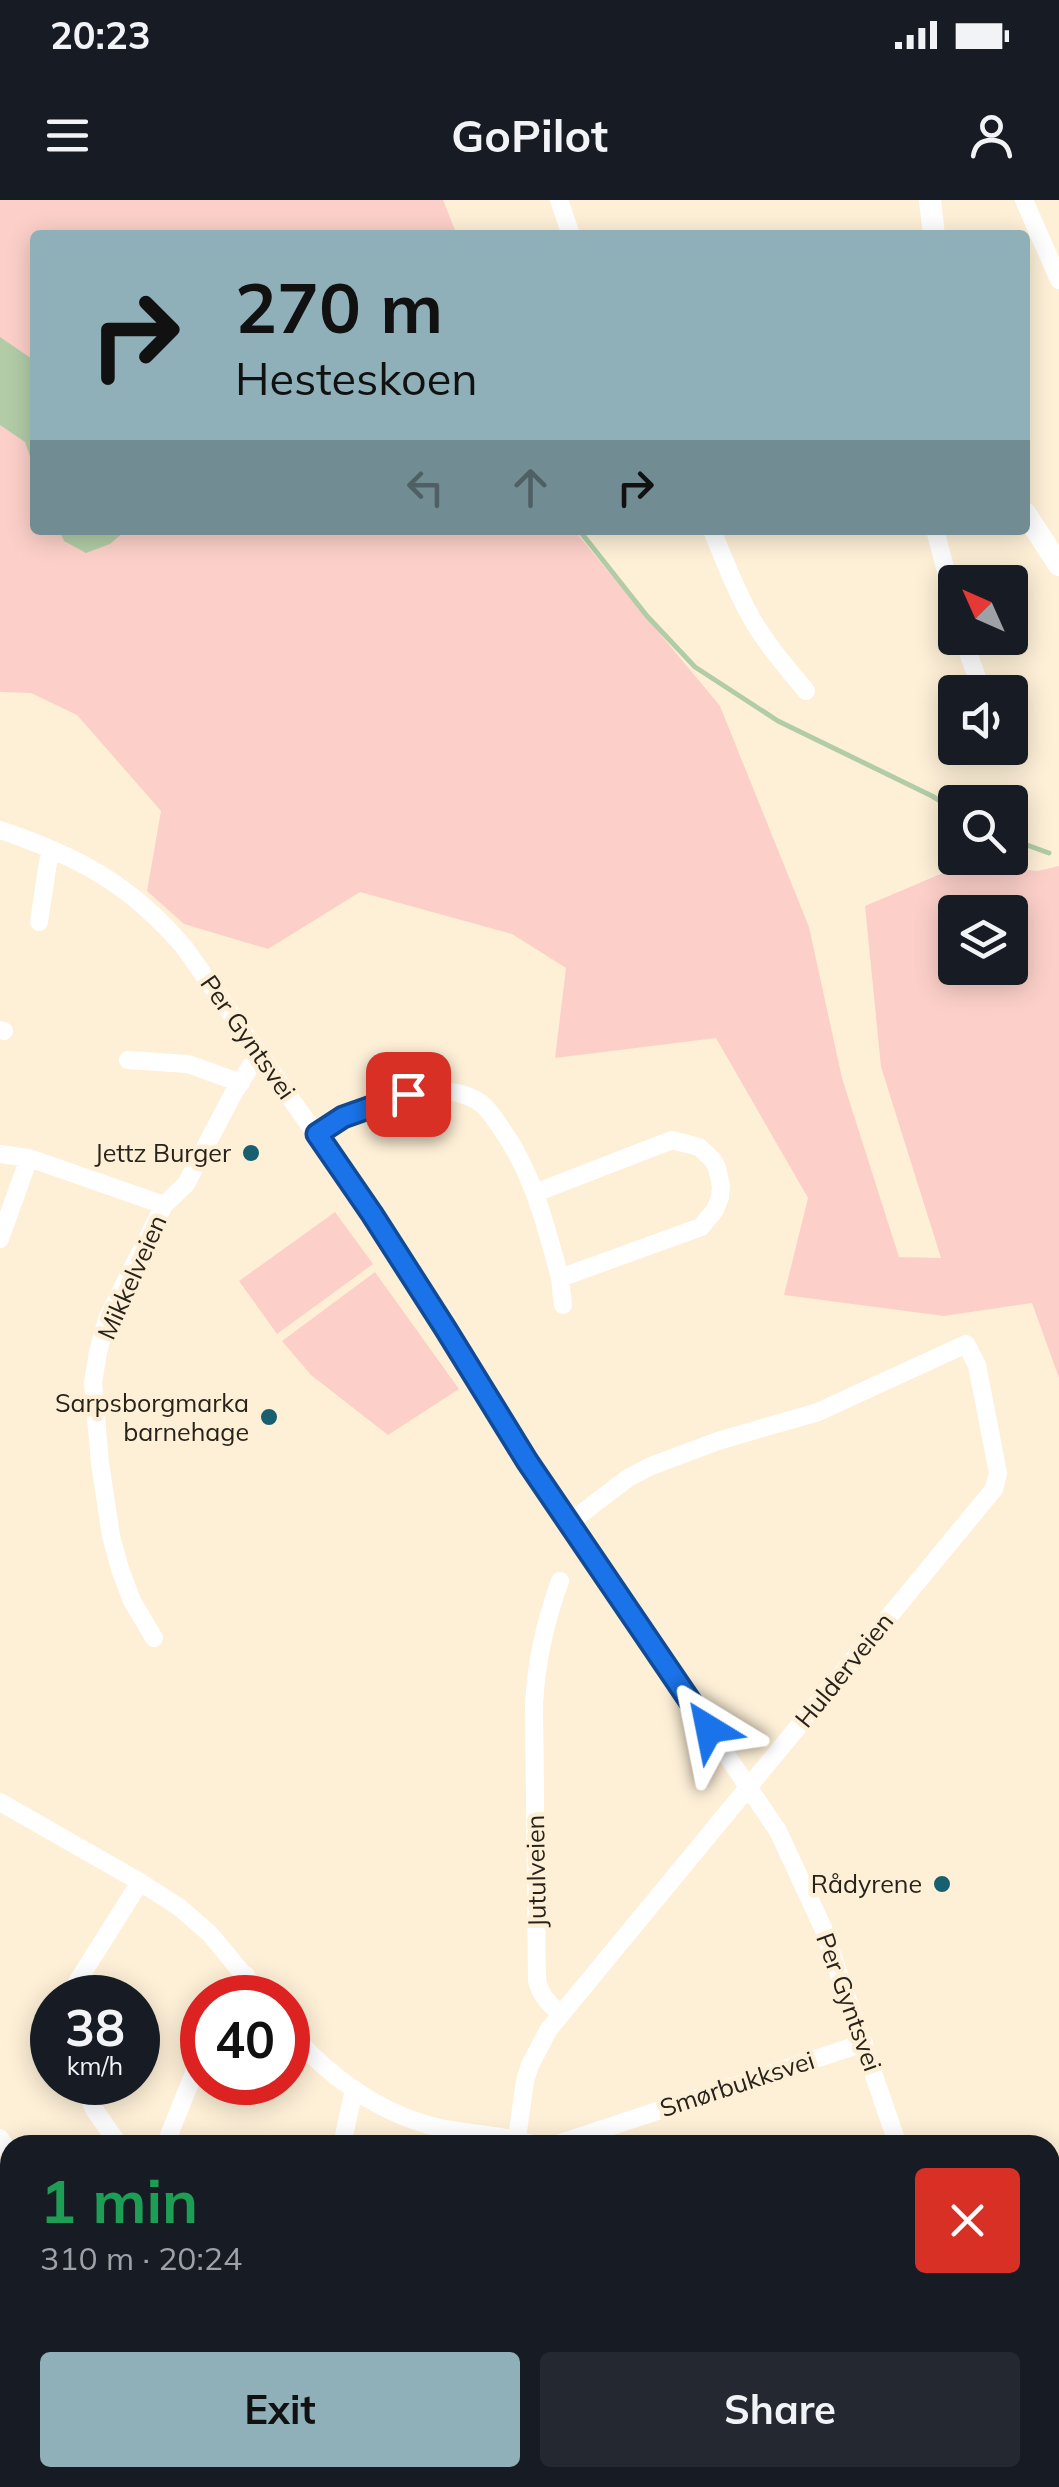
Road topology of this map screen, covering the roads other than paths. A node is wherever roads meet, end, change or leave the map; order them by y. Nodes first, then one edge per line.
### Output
1 (559, 200) edge
2 (930, 200) edge
3 (1024, 200) edge
4 (569, 230) edge
5 (933, 230) edge
6 (1059, 280) edge
7 (1030, 521) edge
8 (714, 535) edge
9 (935, 535) edge
10 (944, 565) edge
11 (1059, 565) edge
12 (806, 691) dead end
13 (0, 830) edge
14 (52, 850) junction
15 (39, 922) dead end
16 (262, 1057) junction
17 (128, 1060) dead end
18 (240, 1083) junction
19 (317, 1134) junction
20 (0, 1154) edge
21 (29, 1158) junction
22 (536, 1192) junction
23 (164, 1205) junction
24 (0, 1239) edge
25 (560, 1278) junction
26 (563, 1304) dead end
27 (569, 1523) junction
28 (560, 1582) dead end
29 (154, 1638) dead end
30 (750, 1787) junction
31 (0, 1802) edge
32 (140, 1882) junction
33 (82, 1975) edge
34 (246, 1975) edge
35 (561, 2014) junction
36 (864, 2043) junction
37 (310, 2053) edge
38 (354, 2090) junction
39 (92, 2105) edge
40 (181, 2105) edge
41 (112, 2135) edge
42 (169, 2135) edge
43 (344, 2135) edge
44 (478, 2135) edge
45 (517, 2135) edge
46 (584, 2135) edge
47 (895, 2135) edge

1 - 4 street
2 - 5 main road
3 - 6 street
7 - 11 main road
8 - 12 street
9 - 10 street
13 - 14 street, Per Gyntsvei
14 - 15 street
14 - 16 street, Per Gyntsvei
16 - 18 street, Mikkelveien
16 - 19 street, Per Gyntsvei
17 - 18 street
18 - 23 street, Mikkelveien
19 - 22 street
19 - 27 street, Per Gyntsvei
20 - 21 street
21 - 23 street
21 - 24 street
22 - 25 street
22 - 25 street
23 - 29 street, Mikkelveien
25 - 26 street
27 - 30 street, Per Gyntsvei
27 - 30 street, Hulderveien
28 - 35 street, Jutulveien
30 - 35 street, Hulderveien
30 - 36 street, Per Gyntsvei
31 - 32 street
32 - 33 street
32 - 34 street
35 - 45 street
36 - 46 street, Smørbukksvei
36 - 47 street, Per Gyntsvei
37 - 38 street
38 - 43 street
38 - 44 street
39 - 41 street
40 - 42 street

